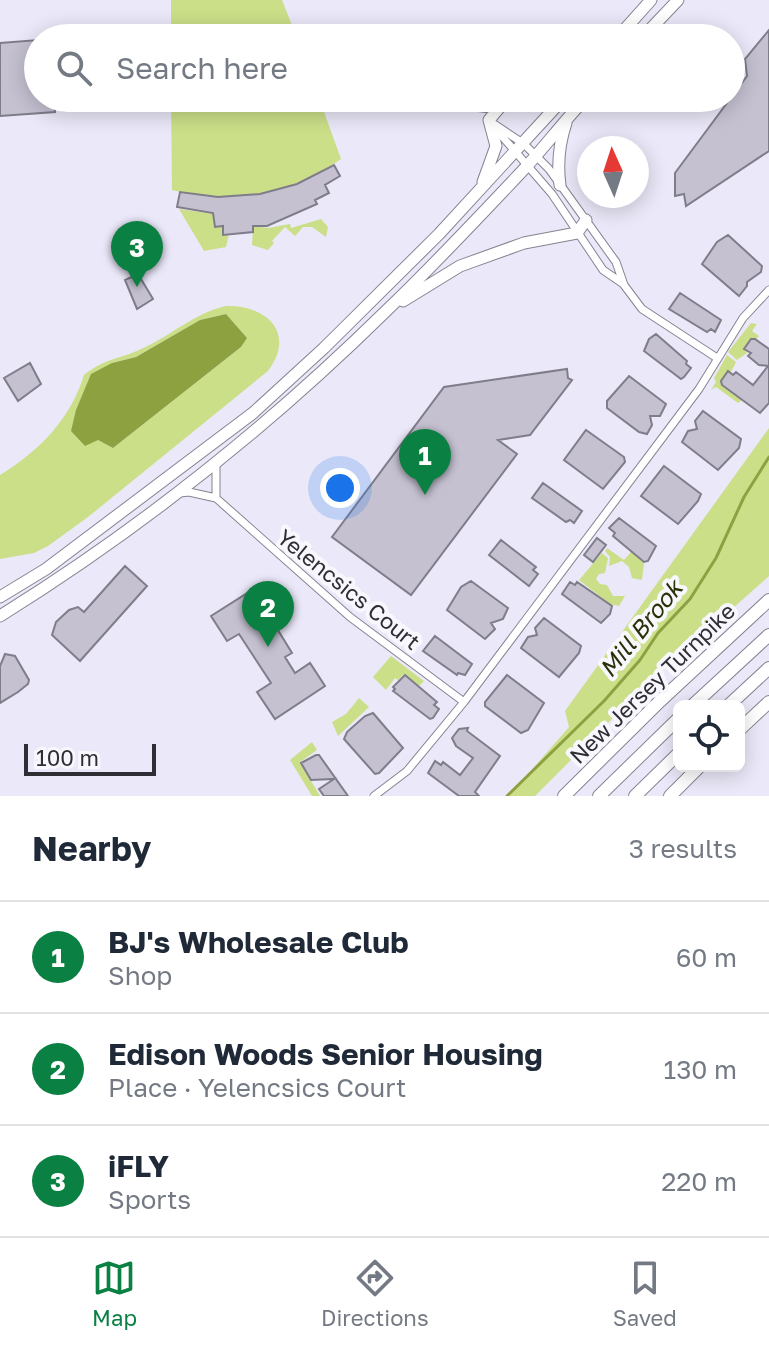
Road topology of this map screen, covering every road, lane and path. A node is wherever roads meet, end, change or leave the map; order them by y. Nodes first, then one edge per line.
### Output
1 (651, 0) edge
2 (678, 0) edge
3 (628, 24) edge
4 (655, 24) edge
5 (497, 112) edge
6 (552, 112) edge
7 (573, 112) edge
8 (569, 116) junction
9 (489, 120) junction
10 (520, 148) junction
11 (536, 155) junction
12 (527, 165) junction
13 (560, 185) junction
14 (480, 190) junction
15 (586, 220) junction
16 (577, 233) junction
17 (624, 285) junction
18 (769, 290) edge
19 (385, 312) junction
20 (717, 358) junction
21 (217, 462) junction
22 (178, 493) junction
23 (216, 498) junction
24 (0, 597) edge
25 (769, 600) edge
26 (0, 616) edge
27 (769, 635) edge
28 (769, 668) edge
29 (699, 700) edge
30 (734, 700) edge
31 (464, 702) junction
32 (769, 702) edge
33 (673, 724) edge
34 (745, 724) edge
35 (673, 759) edge
36 (694, 772) edge
37 (374, 796) edge
38 (564, 796) edge
39 (599, 796) edge
40 (635, 796) edge
41 (670, 796) edge

1 - 3 highway
2 - 4 highway
5 - 9 highway
6 - 10 highway
7 - 8 highway
8 - 11 highway
8 - 13 highway
9 - 10 street
9 - 14 highway
10 - 11 street
10 - 12 street
10 - 14 highway
11 - 12 highway
11 - 13 street
12 - 16 street
12 - 19 highway
13 - 15 street
14 - 24 highway
15 - 16 highway
15 - 17 street
16 - 17 street
16 - 19 highway
17 - 20 street
18 - 20 street
19 - 21 highway
20 - 31 street
21 - 22 highway
21 - 23 street
22 - 23 street
22 - 26 highway
23 - 31 street, Yelencsics Court
25 - 38 highway, New Jersey Turnpike
27 - 29 highway, New Jersey Turnpike
28 - 30 highway
31 - 37 street
32 - 34 highway
33 - 39 highway, New Jersey Turnpike
35 - 40 highway
36 - 41 highway

